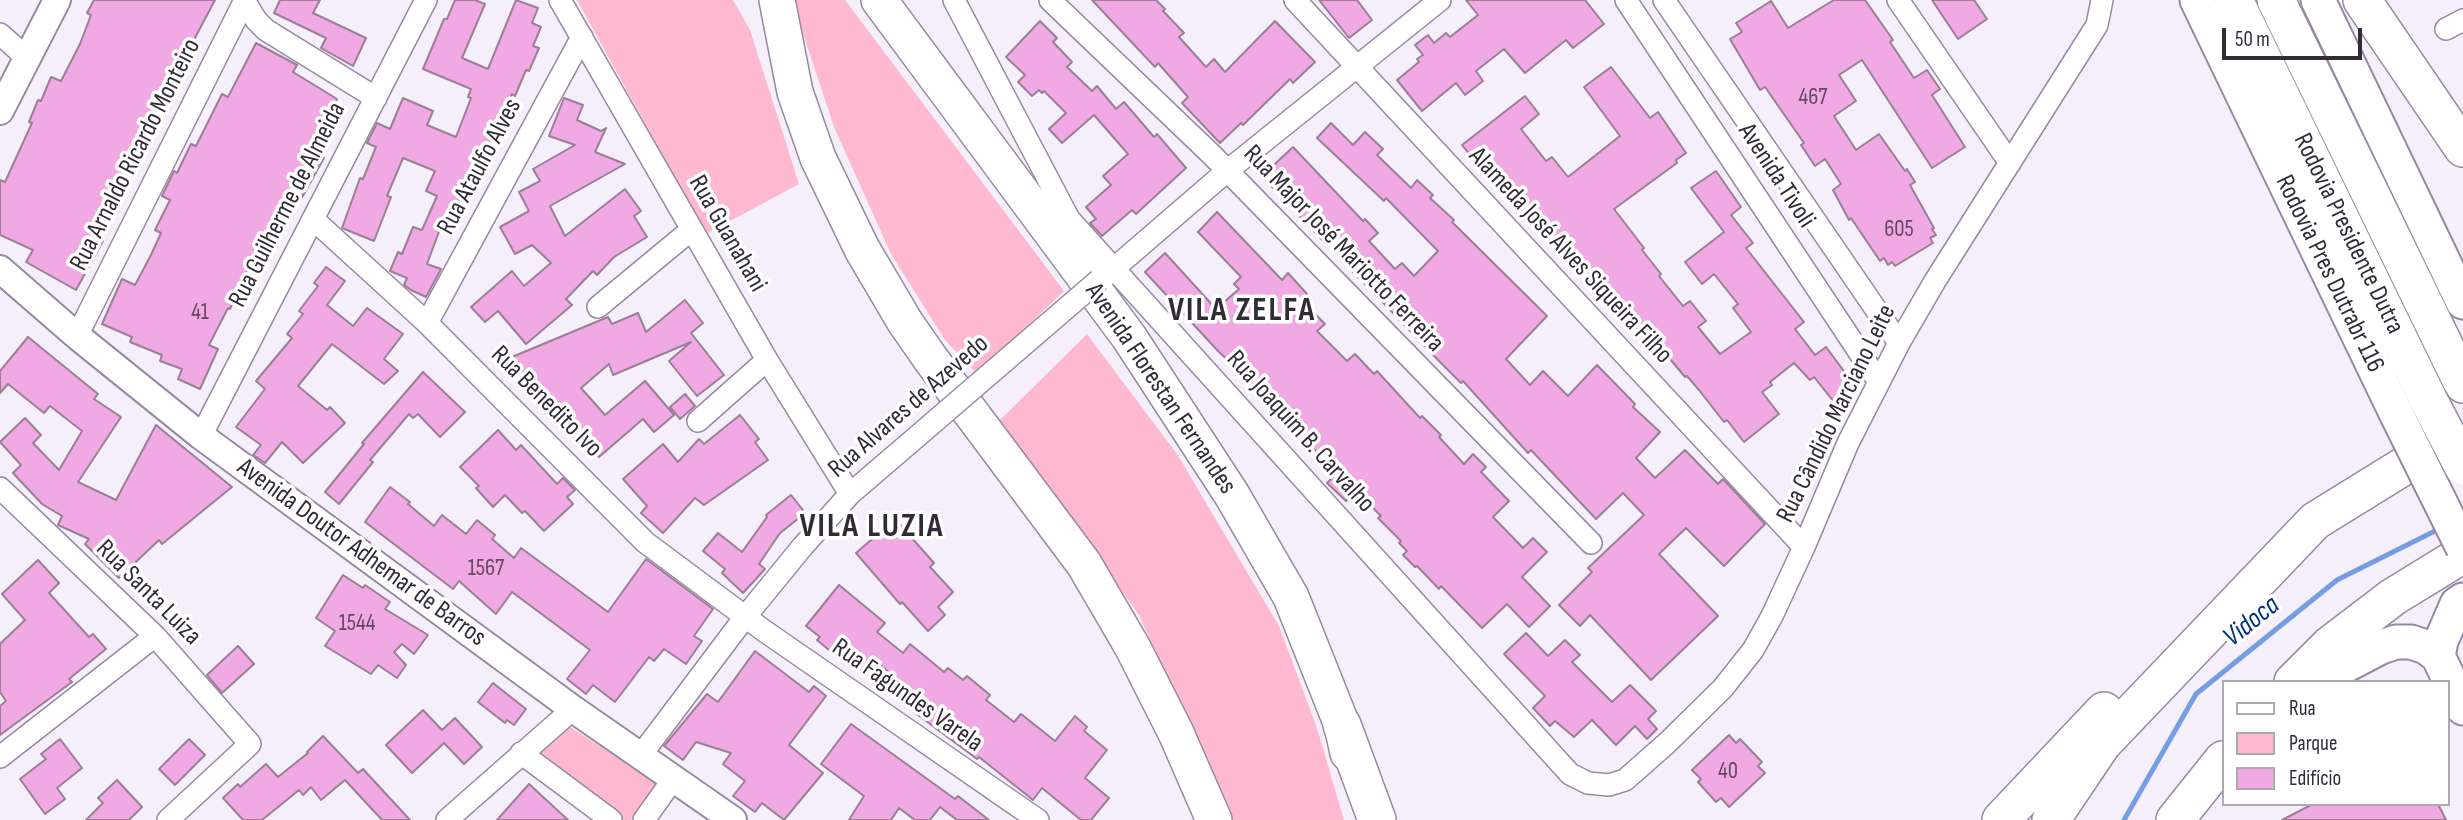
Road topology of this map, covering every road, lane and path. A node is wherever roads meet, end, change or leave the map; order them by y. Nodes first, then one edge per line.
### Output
1 (57, 0) edge
2 (245, 0) edge
3 (426, 0) edge
4 (560, 0) edge
5 (755, 0) edge
6 (777, 0) edge
7 (879, 0) edge
8 (954, 0) edge
9 (1051, 0) edge
10 (1440, 0) edge
11 (1626, 0) edge
12 (1664, 0) edge
13 (1898, 0) edge
14 (2102, 0) edge
15 (2197, 0) edge
16 (2234, 0) edge
17 (2276, 0) edge
18 (2318, 0) edge
19 (2362, 0) edge
20 (1295, 1) edge
21 (0, 34) edge
22 (582, 37) junction
23 (27, 58) junction
24 (1355, 66) junction
25 (795, 92) junction
26 (376, 98) junction
27 (0, 111) edge
28 (2463, 148) edge
29 (2010, 163) junction
30 (1227, 170) junction
31 (313, 219) junction
32 (691, 230) junction
33 (0, 269) edge
34 (1108, 274) junction
35 (2463, 302) edge
36 (598, 307) dead end
37 (427, 323) junction
38 (77, 336) junction
39 (1899, 343) junction
40 (767, 360) junction
41 (1879, 382) junction
42 (2462, 383) edge
43 (2413, 407) junction
44 (698, 421) dead end
45 (2463, 433) edge
46 (201, 436) junction
47 (2463, 467) edge
48 (0, 488) edge
49 (850, 494) junction
50 (2315, 521) junction
51 (1591, 543) dead end
52 (1804, 547) junction
53 (2463, 548) edge
54 (2463, 554) edge
55 (2463, 576) edge
56 (2463, 600) edge
57 (745, 617) junction
58 (155, 636) junction
59 (2438, 656) junction
60 (2295, 680) edge
61 (2315, 680) edge
62 (2317, 680) edge
63 (2463, 708) edge
64 (573, 709) junction
65 (1342, 725) junction
66 (521, 753) junction
67 (641, 755) junction
68 (0, 757) edge
69 (2222, 761) edge
70 (1570, 774) joint
71 (674, 778) junction
72 (168, 820) edge
73 (447, 820) edge
74 (611, 820) edge
75 (645, 820) edge
76 (733, 820) edge
77 (1038, 820) edge
78 (1214, 820) edge
79 (1362, 820) edge
80 (1377, 820) edge
81 (2001, 820) edge
82 (2051, 820) edge
83 (2175, 820) edge

1 - 23 street
2 - 26 street
2 - 38 street, Rua Arnaldo Ricardo Monteiro
3 - 26 street, Rua Guilherme de Almeida
4 - 22 street, Rua Guanahani
5 - 25 highway
6 - 25 highway
7 - 65 highway, Avenida Florestan Fernandes
8 - 34 street, Rua Joaquim B. Carvalho
9 - 30 street, Rua Major José Mariotto Ferreira
10 - 24 street, Rua Alvares de Azevedo
11 - 41 street, Avenida Tivoli
12 - 39 street, Avenida Tivoli
13 - 29 street
14 - 29 street, Rua Cândido Marciano Leite
15 - 43 main road, Rodovia Pres Dutrabr 116
16 - 43 highway, Rodovia Presidente Dutra
17 - 42 highway, Rodovia Presidente Dutra
18 - 35 main road
19 - 28 highway
20 - 24 street, Alameda José Alves Siqueira Filho
21 - 23 street
22 - 32 street, Rua Guanahani
22 - 37 street, Rua Ataulfo Alves
23 - 27 street
24 - 30 street, Rua Alvares de Azevedo
24 - 52 street, Alameda José Alves Siqueira Filho
25 - 78 highway
26 - 31 street, Rua Guilherme de Almeida
29 - 39 street, Rua Cândido Marciano Leite
30 - 34 street, Rua Alvares de Azevedo
30 - 51 street, Rua Major José Mariotto Ferreira
31 - 37 street, Rua Benedito Ivo
31 - 46 street, Rua Guilherme de Almeida
32 - 36 street
32 - 40 street, Rua Guanahani
33 - 38 street, Avenida Doutor Adhemar de Barros
34 - 49 street, Rua Alvares de Azevedo, bridge
34 - 70 street, Rua Joaquim B. Carvalho
37 - 57 street, Rua Benedito Ivo
38 - 46 street, Avenida Doutor Adhemar de Barros
39 - 41 street, Rua Cândido Marciano Leite
40 - 44 street
40 - 49 street, Rua Guanahani
41 - 52 street, Rua Cândido Marciano Leite
43 - 47 highway, Rodovia Presidente Dutra, bridge
43 - 53 main road, Rodovia Pres Dutrabr 116, bridge
45 - 50 highway
46 - 64 street, Avenida Doutor Adhemar de Barros
48 - 58 street, Rua Santa Luiza
49 - 57 street, Rua Alvares de Azevedo
50 - 81 highway
50 - 82 highway
52 - 70 street, Rua Cândido Marciano Leite
54 - 60 highway
55 - 61 highway
56 - 59 main road
57 - 67 street, Rua Alvares de Azevedo
57 - 77 street, Rua Fagundes Varela
58 - 68 street
58 - 72 street, Rua Santa Luiza
59 - 62 main road
59 - 63 main road
64 - 66 street
64 - 67 street, Avenida Doutor Adhemar de Barros
65 - 79 highway, Avenida Florestan Fernandes
65 - 80 highway
66 - 73 street
66 - 74 street
67 - 71 street, Avenida Doutor Adhemar de Barros
69 - 83 highway
71 - 75 street
71 - 76 street, Avenida Doutor Adhemar de Barros

